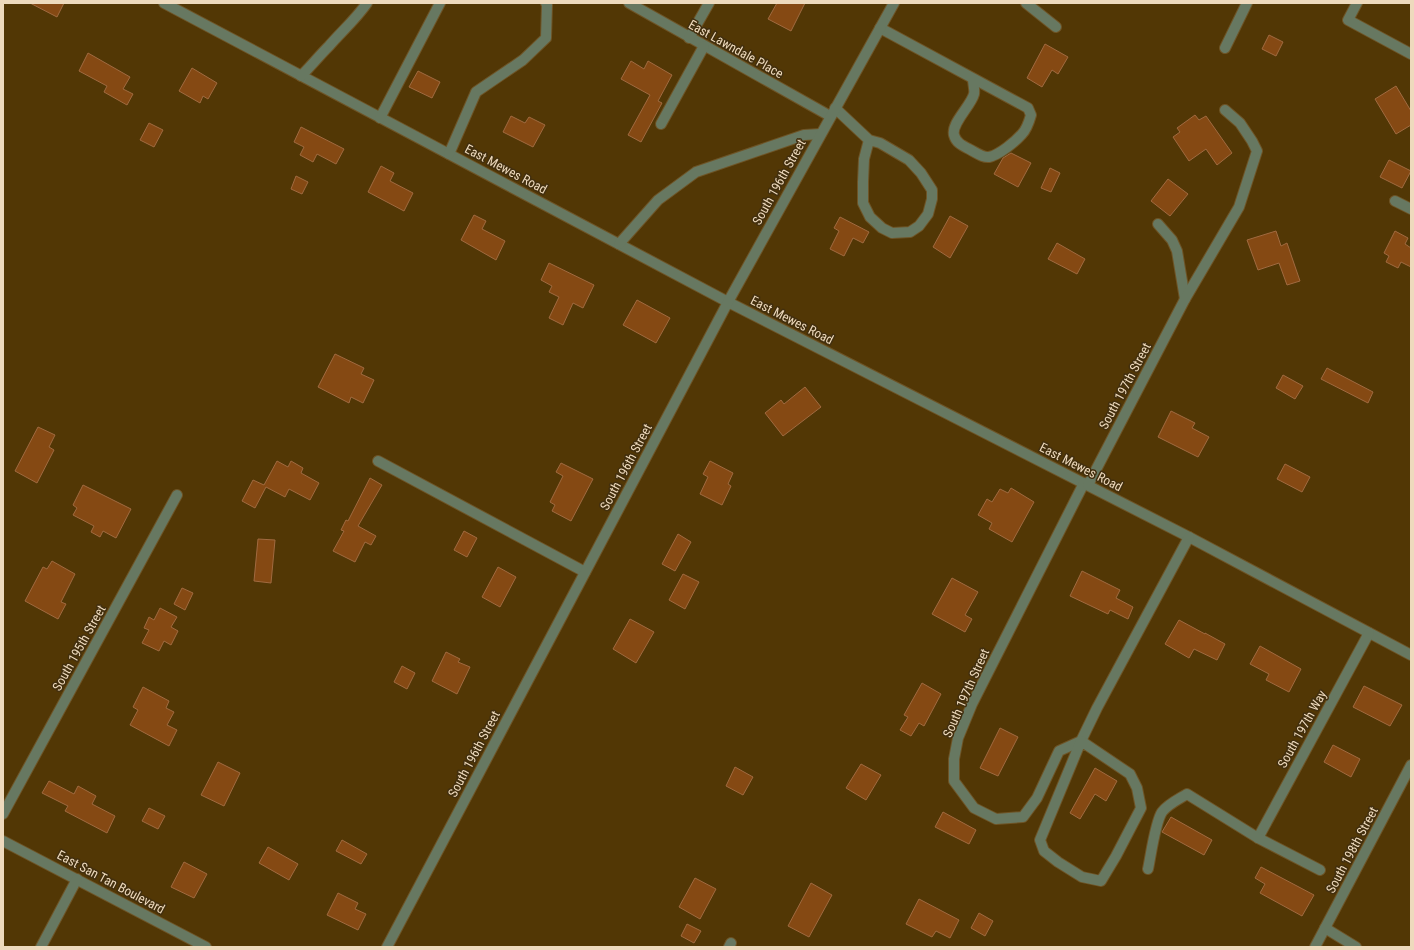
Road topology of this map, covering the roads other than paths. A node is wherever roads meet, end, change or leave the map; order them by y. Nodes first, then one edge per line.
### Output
1 (164, 3) edge
2 (367, 3) edge
3 (440, 3) edge
4 (546, 3) edge
5 (629, 3) edge
6 (709, 3) edge
7 (894, 3) edge
8 (1026, 3) edge
9 (1247, 3) edge
10 (1358, 3) edge
11 (1056, 27) dead end
12 (880, 28) junction
13 (689, 38) junction
14 (704, 46) junction
15 (1225, 48) dead end
16 (1411, 54) edge
17 (301, 76) junction
18 (973, 79) junction
19 (1225, 110) dead end
20 (833, 112) junction
21 (380, 118) junction
22 (661, 124) dead end
23 (820, 134) junction
24 (869, 140) junction
25 (449, 154) junction
26 (1395, 201) dead end
27 (1411, 209) edge
28 (1158, 224) dead end
29 (619, 244) junction
30 (1185, 299) junction
31 (728, 302) junction
32 (378, 461) dead end
33 (1086, 484) junction
34 (177, 495) dead end
35 (1189, 537) junction
36 (585, 572) junction
37 (1369, 633) junction
38 (1411, 655) edge
39 (1081, 741) junction
40 (1411, 765) edge
41 (3, 814) edge
42 (1258, 838) junction
43 (3, 841) edge
44 (1148, 869) dead end
45 (1320, 870) dead end
46 (77, 879) junction
47 (1325, 928) junction
48 (40, 947) edge
49 (206, 947) edge
50 (387, 947) edge
51 (1315, 947) edge
52 (1356, 947) edge

1 - 17 street, East Mewes Road
2 - 17 street
3 - 21 street
4 - 25 street
5 - 13 street, East Lawndale Place
6 - 13 street
7 - 12 street, South 196th Street
8 - 11 street
9 - 15 street
10 - 16 street
12 - 18 street
12 - 20 street, South 196th Street
13 - 14 street, East Lawndale Place
14 - 20 street, East Lawndale Place
14 - 22 street
17 - 21 street, East Mewes Road
18 - 18 street
19 - 30 street, South 197th Street
20 - 23 street, South 196th Street
20 - 24 street, East Lawndale Place
21 - 25 street, East Mewes Road
23 - 29 street
23 - 31 street, South 196th Street
24 - 24 street
25 - 29 street, East Mewes Road
26 - 27 street
28 - 30 street
29 - 31 street, East Mewes Road
30 - 33 street, South 197th Street
31 - 33 street, East Mewes Road
31 - 36 street, South 196th Street
32 - 36 street
33 - 35 street, East Mewes Road
33 - 39 street, South 197th Street
34 - 41 street, South 195th Street
35 - 37 street, East Mewes Road
35 - 39 street
36 - 50 street, South 196th Street
37 - 38 street, East Mewes Road
37 - 42 street, South 197th Way
39 - 39 street
40 - 47 street, South 198th Street
42 - 44 street
42 - 45 street
43 - 46 street, East San Tan Boulevard
46 - 48 street
46 - 49 street, East San Tan Boulevard
47 - 51 street, South 198th Street
47 - 52 street

